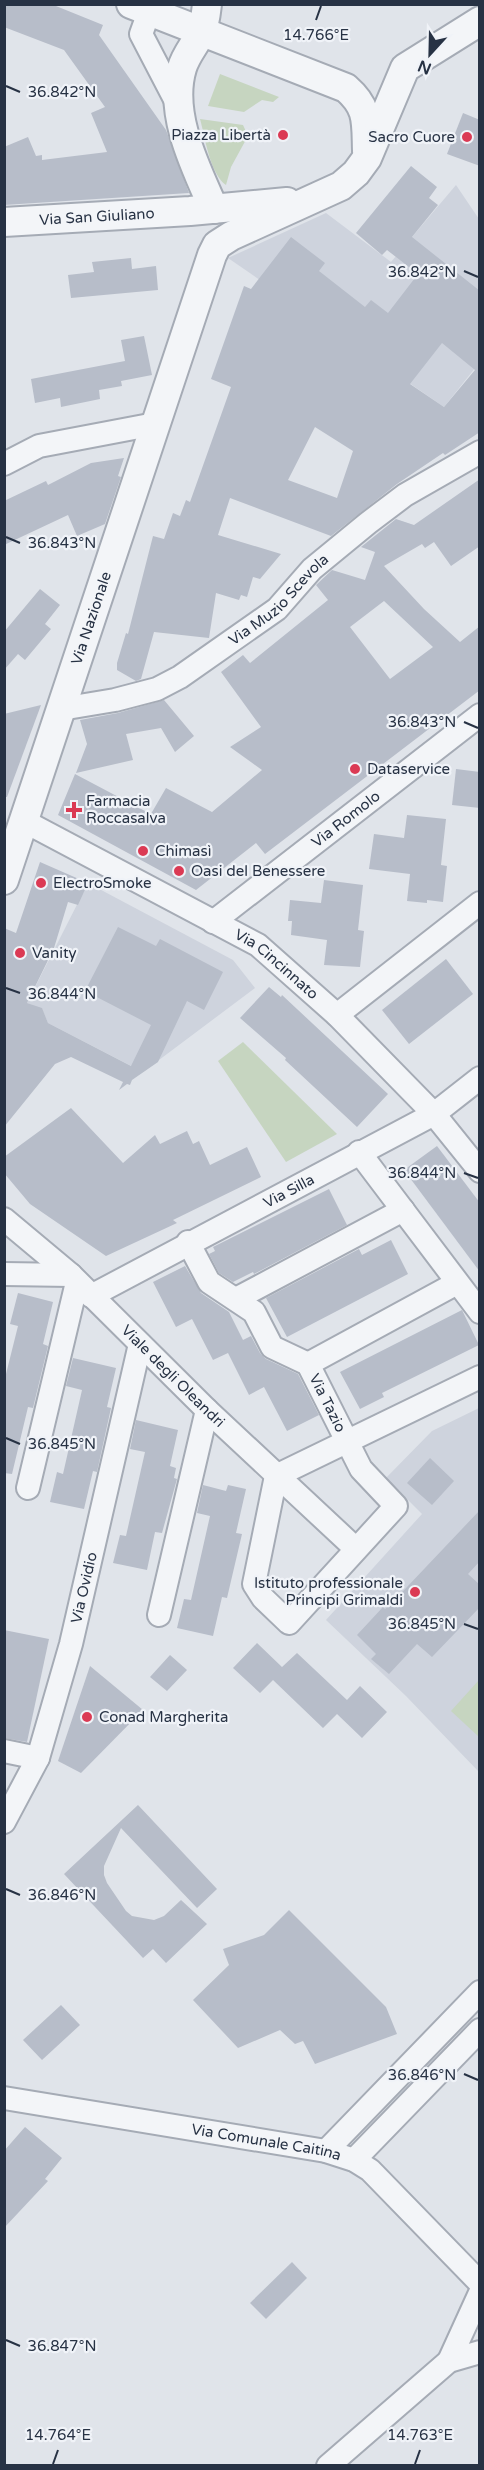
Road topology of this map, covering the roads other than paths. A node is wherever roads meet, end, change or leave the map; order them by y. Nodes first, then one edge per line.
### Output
1 (140, 8) edge
2 (204, 18) edge
3 (480, 21) edge
4 (179, 107) junction
5 (367, 158) junction
6 (309, 200) junction
7 (202, 210) junction
8 (4, 222) edge
9 (155, 424) junction
10 (480, 452) edge
11 (4, 464) edge
12 (61, 709) junction
13 (480, 715) edge
14 (24, 821) junction
15 (4, 880) edge
16 (480, 903) edge
17 (213, 922) junction
18 (337, 1015) junction
19 (480, 1078) edge
20 (434, 1114) junction
21 (359, 1152) junction
22 (480, 1171) edge
23 (403, 1210) junction
24 (4, 1219) edge
25 (188, 1242) junction
26 (4, 1274) edge
27 (457, 1283) junction
28 (80, 1284) junction
29 (236, 1299) junction
30 (480, 1312) edge
31 (140, 1344) junction
32 (308, 1364) junction
33 (480, 1377) edge
34 (207, 1410) junction
35 (348, 1440) junction
36 (276, 1476) junction
37 (28, 1488) dead end
38 (356, 1549) junction
39 (159, 1615) dead end
40 (4, 1751) edge
41 (38, 1758) junction
42 (4, 1822) edge
43 (480, 1992) edge
44 (480, 2030) edge
45 (4, 2098) edge
46 (326, 2151) junction
47 (354, 2160) junction
48 (480, 2283) edge
49 (480, 2293) edge
50 (480, 2352) edge
51 (449, 2361) junction
52 (328, 2466) edge

1 - 2 street
1 - 4 street
2 - 4 street
2 - 5 street
3 - 5 street
4 - 7 street
5 - 6 street
6 - 7 street, Via San Giuliano
6 - 9 street, Via Nazionale
7 - 8 street, Via San Giuliano
9 - 11 street
9 - 12 street, Via Nazionale
10 - 12 street, Via Muzio Scevola
12 - 14 street, Via Nazionale
13 - 17 street, Via Romolo
14 - 15 street, Via Nazionale
14 - 17 street, Via Cincinnato
16 - 18 street
17 - 18 street, Via Cincinnato
18 - 20 street, Via Cincinnato
19 - 20 street, Via Silla
20 - 21 street, Via Silla
20 - 22 street, Via Cincinnato
21 - 23 street
21 - 25 street, Via Silla
23 - 27 street
23 - 29 street
24 - 28 street, Viale degli Oleandri
25 - 28 street, Via Silla
25 - 29 street, Via Tazio
26 - 28 street
27 - 30 street
27 - 32 street
28 - 31 street, Viale degli Oleandri
28 - 37 street
29 - 32 street, Via Tazio
31 - 34 street, Viale degli Oleandri
31 - 41 street, Via Ovidio
32 - 35 street, Via Tazio
33 - 35 street
34 - 36 street, Viale degli Oleandri
34 - 39 street
35 - 36 street
35 - 38 street, Via Tazio
36 - 38 street, Viale degli Oleandri
36 - 38 street
40 - 41 street
41 - 42 street, Via Ovidio
43 - 46 street
44 - 47 street
45 - 46 street, Via Comunale Caitina
46 - 47 street, Via Comunale Caitina
47 - 48 street, Via Comunale Caitina
49 - 51 street
50 - 51 street
51 - 52 street

